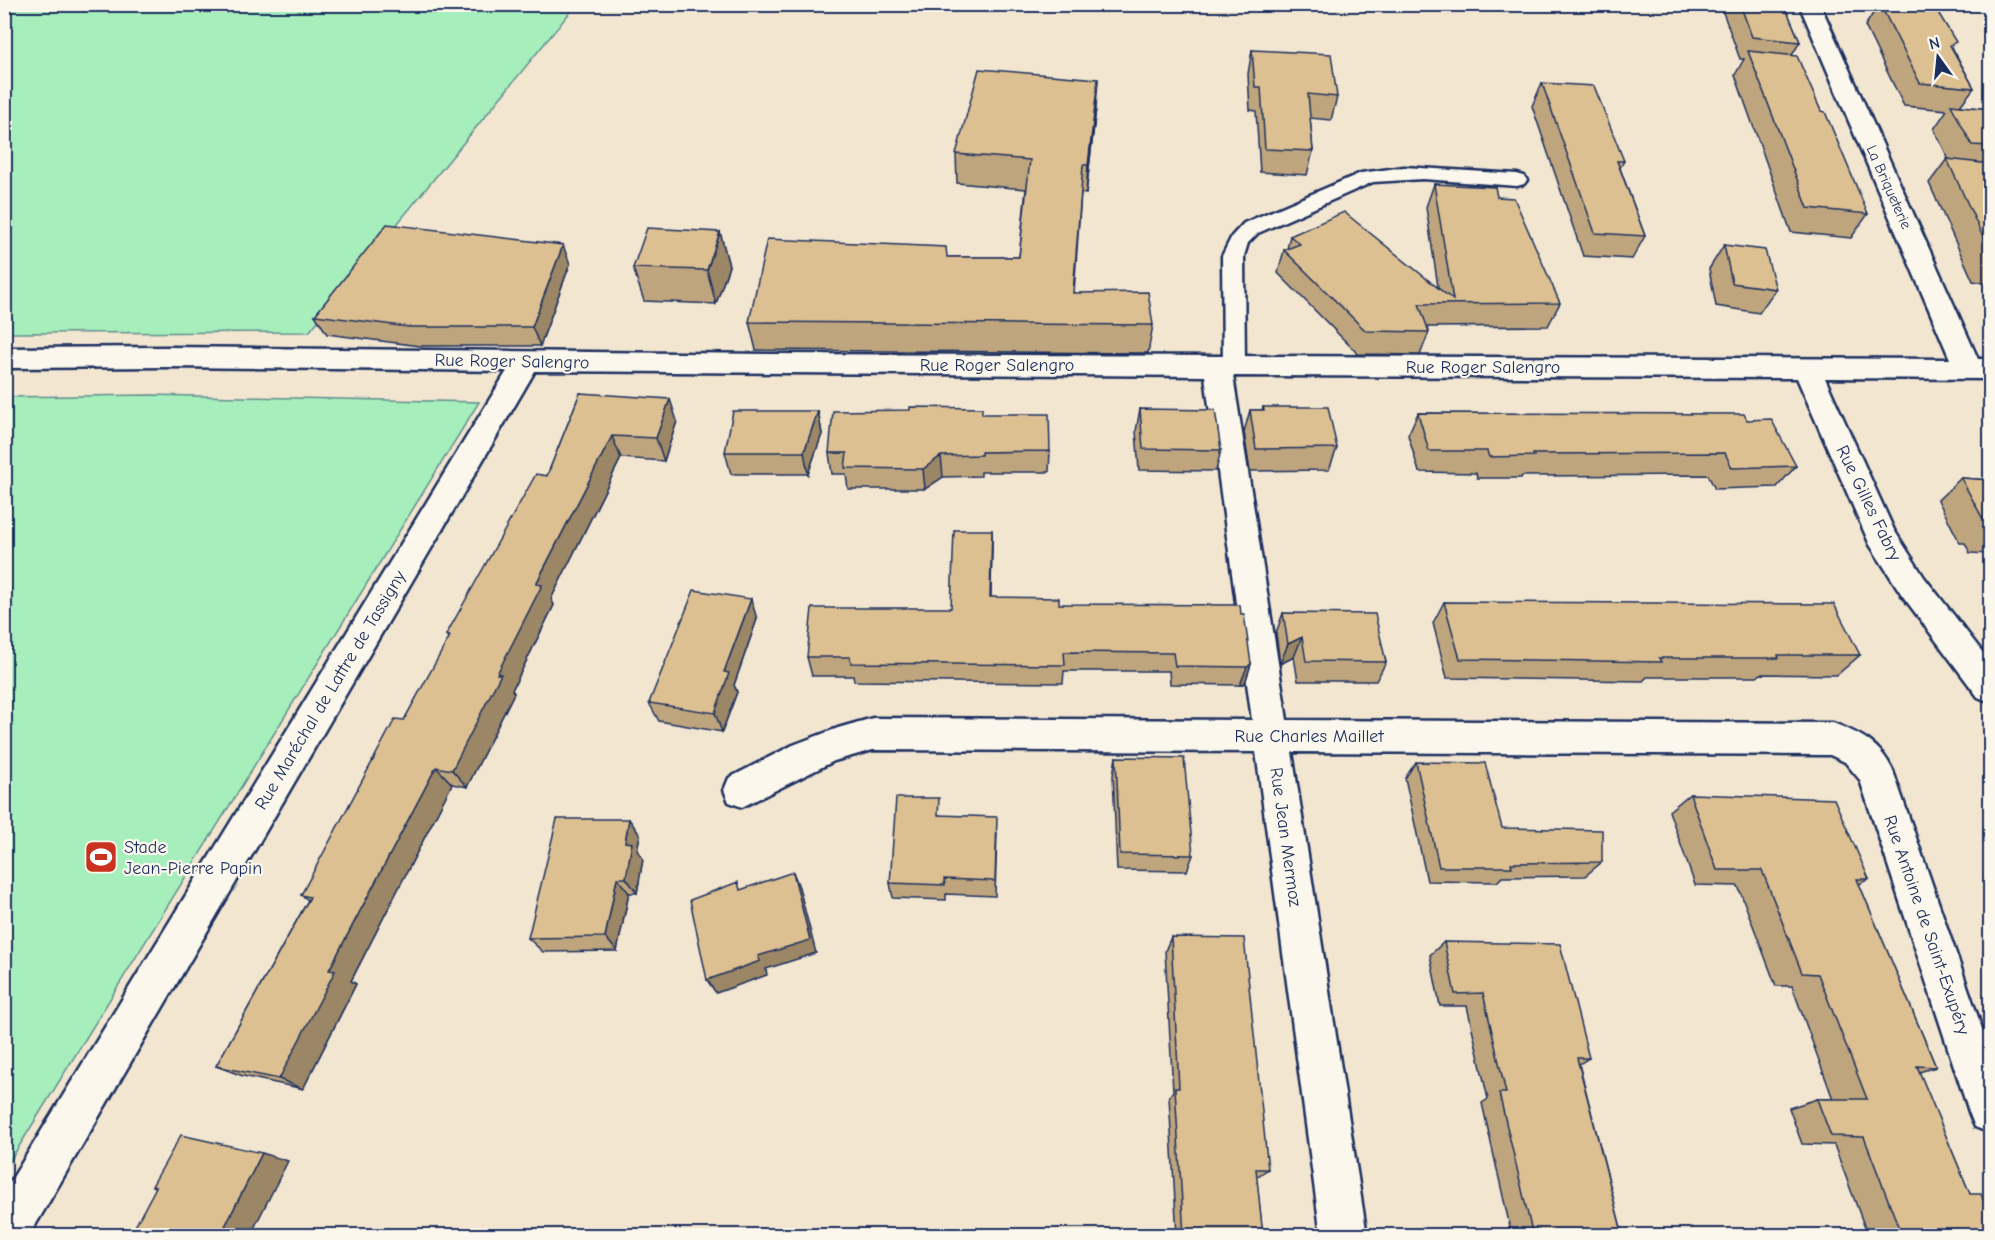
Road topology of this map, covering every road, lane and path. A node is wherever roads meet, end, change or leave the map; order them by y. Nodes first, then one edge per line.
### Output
1 (1809, 4) edge
2 (1517, 180) dead end
3 (4, 358) edge
4 (526, 362) junction
5 (1226, 366) junction
6 (1806, 368) junction
7 (1979, 369) edge
8 (1990, 687) edge
9 (1271, 736) junction
10 (1875, 771) joint
11 (742, 790) dead end
12 (1990, 1112) edge
13 (4, 1234) edge
14 (1344, 1236) edge

1 - 7 street, La Briqueterie
2 - 5 lane
3 - 4 street, Rue Roger Salengro
4 - 5 street, Rue Roger Salengro
4 - 13 street, Rue Maréchal de Lattre de Tassigny
5 - 6 street, Rue Roger Salengro
5 - 9 street, Rue Jean Mermoz
6 - 7 street, Rue Roger Salengro
6 - 8 street, Rue Gilles Fabry
9 - 10 street, Rue Charles Maillet
9 - 11 street, Rue Charles Maillet
9 - 14 street, Rue Jean Mermoz
10 - 12 street, Rue Antoine de Saint-Exupéry

